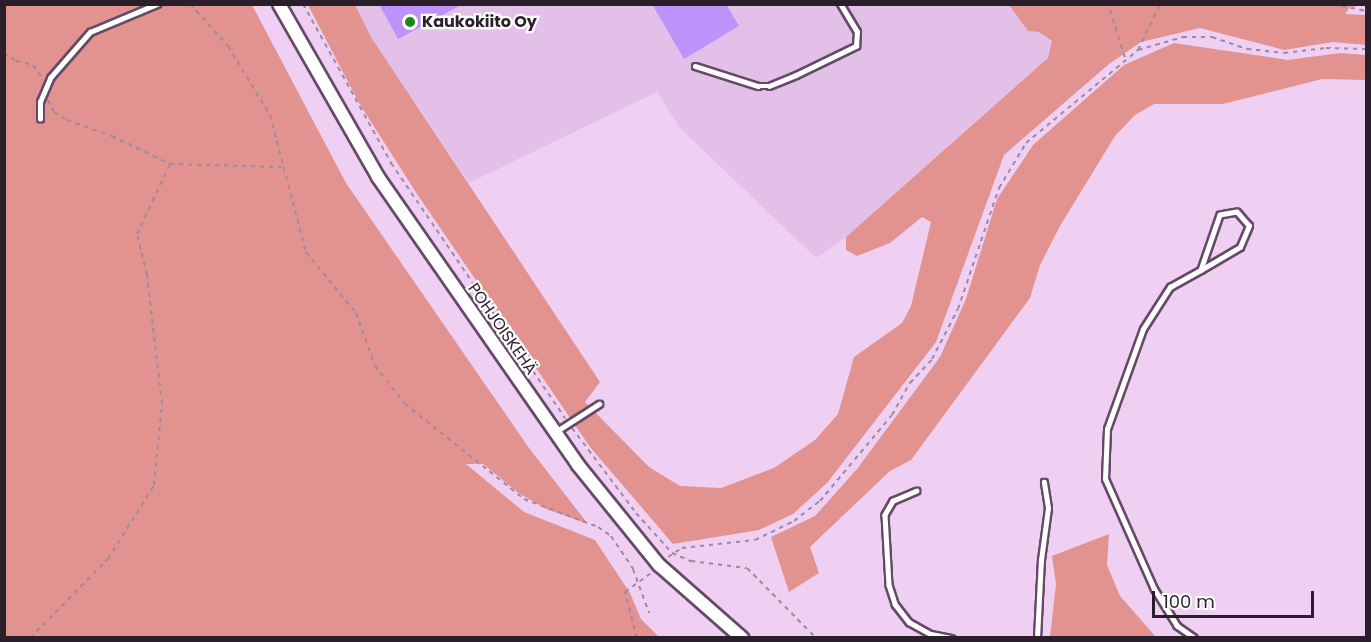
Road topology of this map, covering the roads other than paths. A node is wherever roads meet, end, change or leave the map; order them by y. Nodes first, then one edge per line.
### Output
1 (157, 4) edge
2 (279, 4) edge
3 (840, 4) edge
4 (695, 66) dead end
5 (40, 119) dead end
6 (1201, 270) junction
7 (599, 404) dead end
8 (555, 433) junction
9 (1044, 482) dead end
10 (917, 491) dead end
11 (742, 638) edge
12 (952, 638) edge
13 (1037, 638) edge
14 (1194, 638) edge

1 - 5 lane
2 - 8 main road, POHJOISKEHÄ
3 - 4 lane
6 - 6 lane
6 - 14 lane
7 - 8 lane
8 - 11 main road, POHJOISKEHÄ
9 - 13 lane
10 - 12 lane

